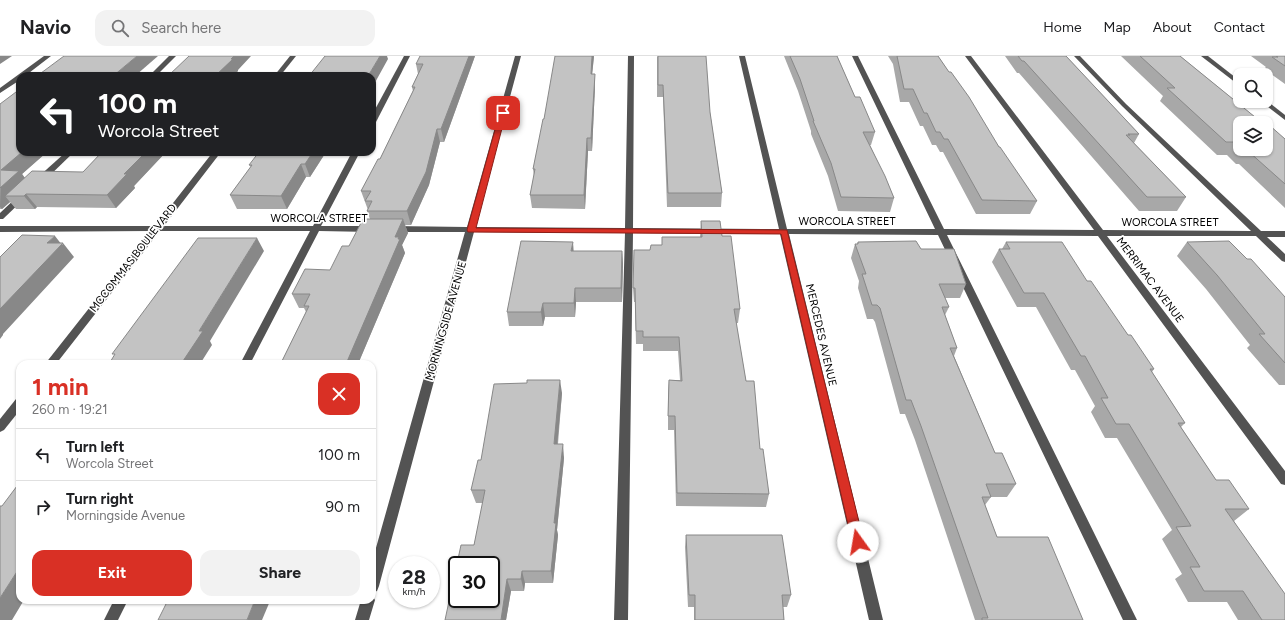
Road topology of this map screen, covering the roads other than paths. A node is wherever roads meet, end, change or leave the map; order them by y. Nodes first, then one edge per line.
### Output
1 (48, 56) edge
2 (173, 56) edge
3 (293, 56) edge
4 (407, 56) edge
5 (518, 56) edge
6 (631, 56) edge
7 (742, 56) edge
8 (854, 56) edge
9 (968, 56) edge
10 (1077, 56) edge
11 (1204, 56) edge
12 (26, 72) edge
13 (156, 72) edge
14 (281, 72) edge
15 (1233, 79) edge
16 (16, 80) edge
17 (0, 91) edge
18 (1272, 108) edge
19 (376, 114) edge
20 (1285, 118) edge
21 (66, 156) edge
22 (214, 156) edge
23 (354, 156) edge
24 (0, 217) edge
25 (157, 228) junction
26 (316, 228) junction
27 (0, 229) edge
28 (471, 230) junction
29 (629, 230) junction
30 (784, 232) junction
31 (940, 232) junction
32 (1259, 233) junction
33 (1100, 234) junction
34 (1285, 234) edge
35 (1285, 259) edge
36 (53, 360) edge
37 (247, 360) edge
38 (16, 407) edge
39 (0, 427) edge
40 (1285, 480) edge
41 (376, 572) edge
42 (119, 604) edge
43 (367, 604) edge
44 (111, 620) edge
45 (362, 620) edge
46 (621, 620) edge
47 (876, 620) edge
48 (1130, 620) edge

1 - 12 street
2 - 13 street
3 - 14 street
4 - 19 street
5 - 28 street, MORNINGSIDE AVENUE
6 - 29 street
7 - 30 street, MERCEDES AVENUE
8 - 31 street
9 - 33 street, MERRIMAC AVENUE
10 - 32 street
11 - 15 street
16 - 17 street
18 - 20 street
21 - 24 street
22 - 25 street, MCCOMMAS BOULEVARD
23 - 26 street
25 - 26 street, WORCOLA STREET
25 - 27 street, WORCOLA STREET
25 - 36 street, MCCOMMAS BOULEVARD
26 - 28 street, WORCOLA STREET
26 - 37 street
28 - 29 street, WORCOLA STREET
28 - 41 street, MORNINGSIDE AVENUE
29 - 30 street, WORCOLA STREET
29 - 46 street
30 - 31 street, WORCOLA STREET
30 - 47 street, MERCEDES AVENUE
31 - 33 street, WORCOLA STREET
31 - 48 street
32 - 33 street, WORCOLA STREET
32 - 34 street, WORCOLA STREET
32 - 35 street
33 - 40 street, MERRIMAC AVENUE
38 - 39 street
42 - 44 street
43 - 45 street

